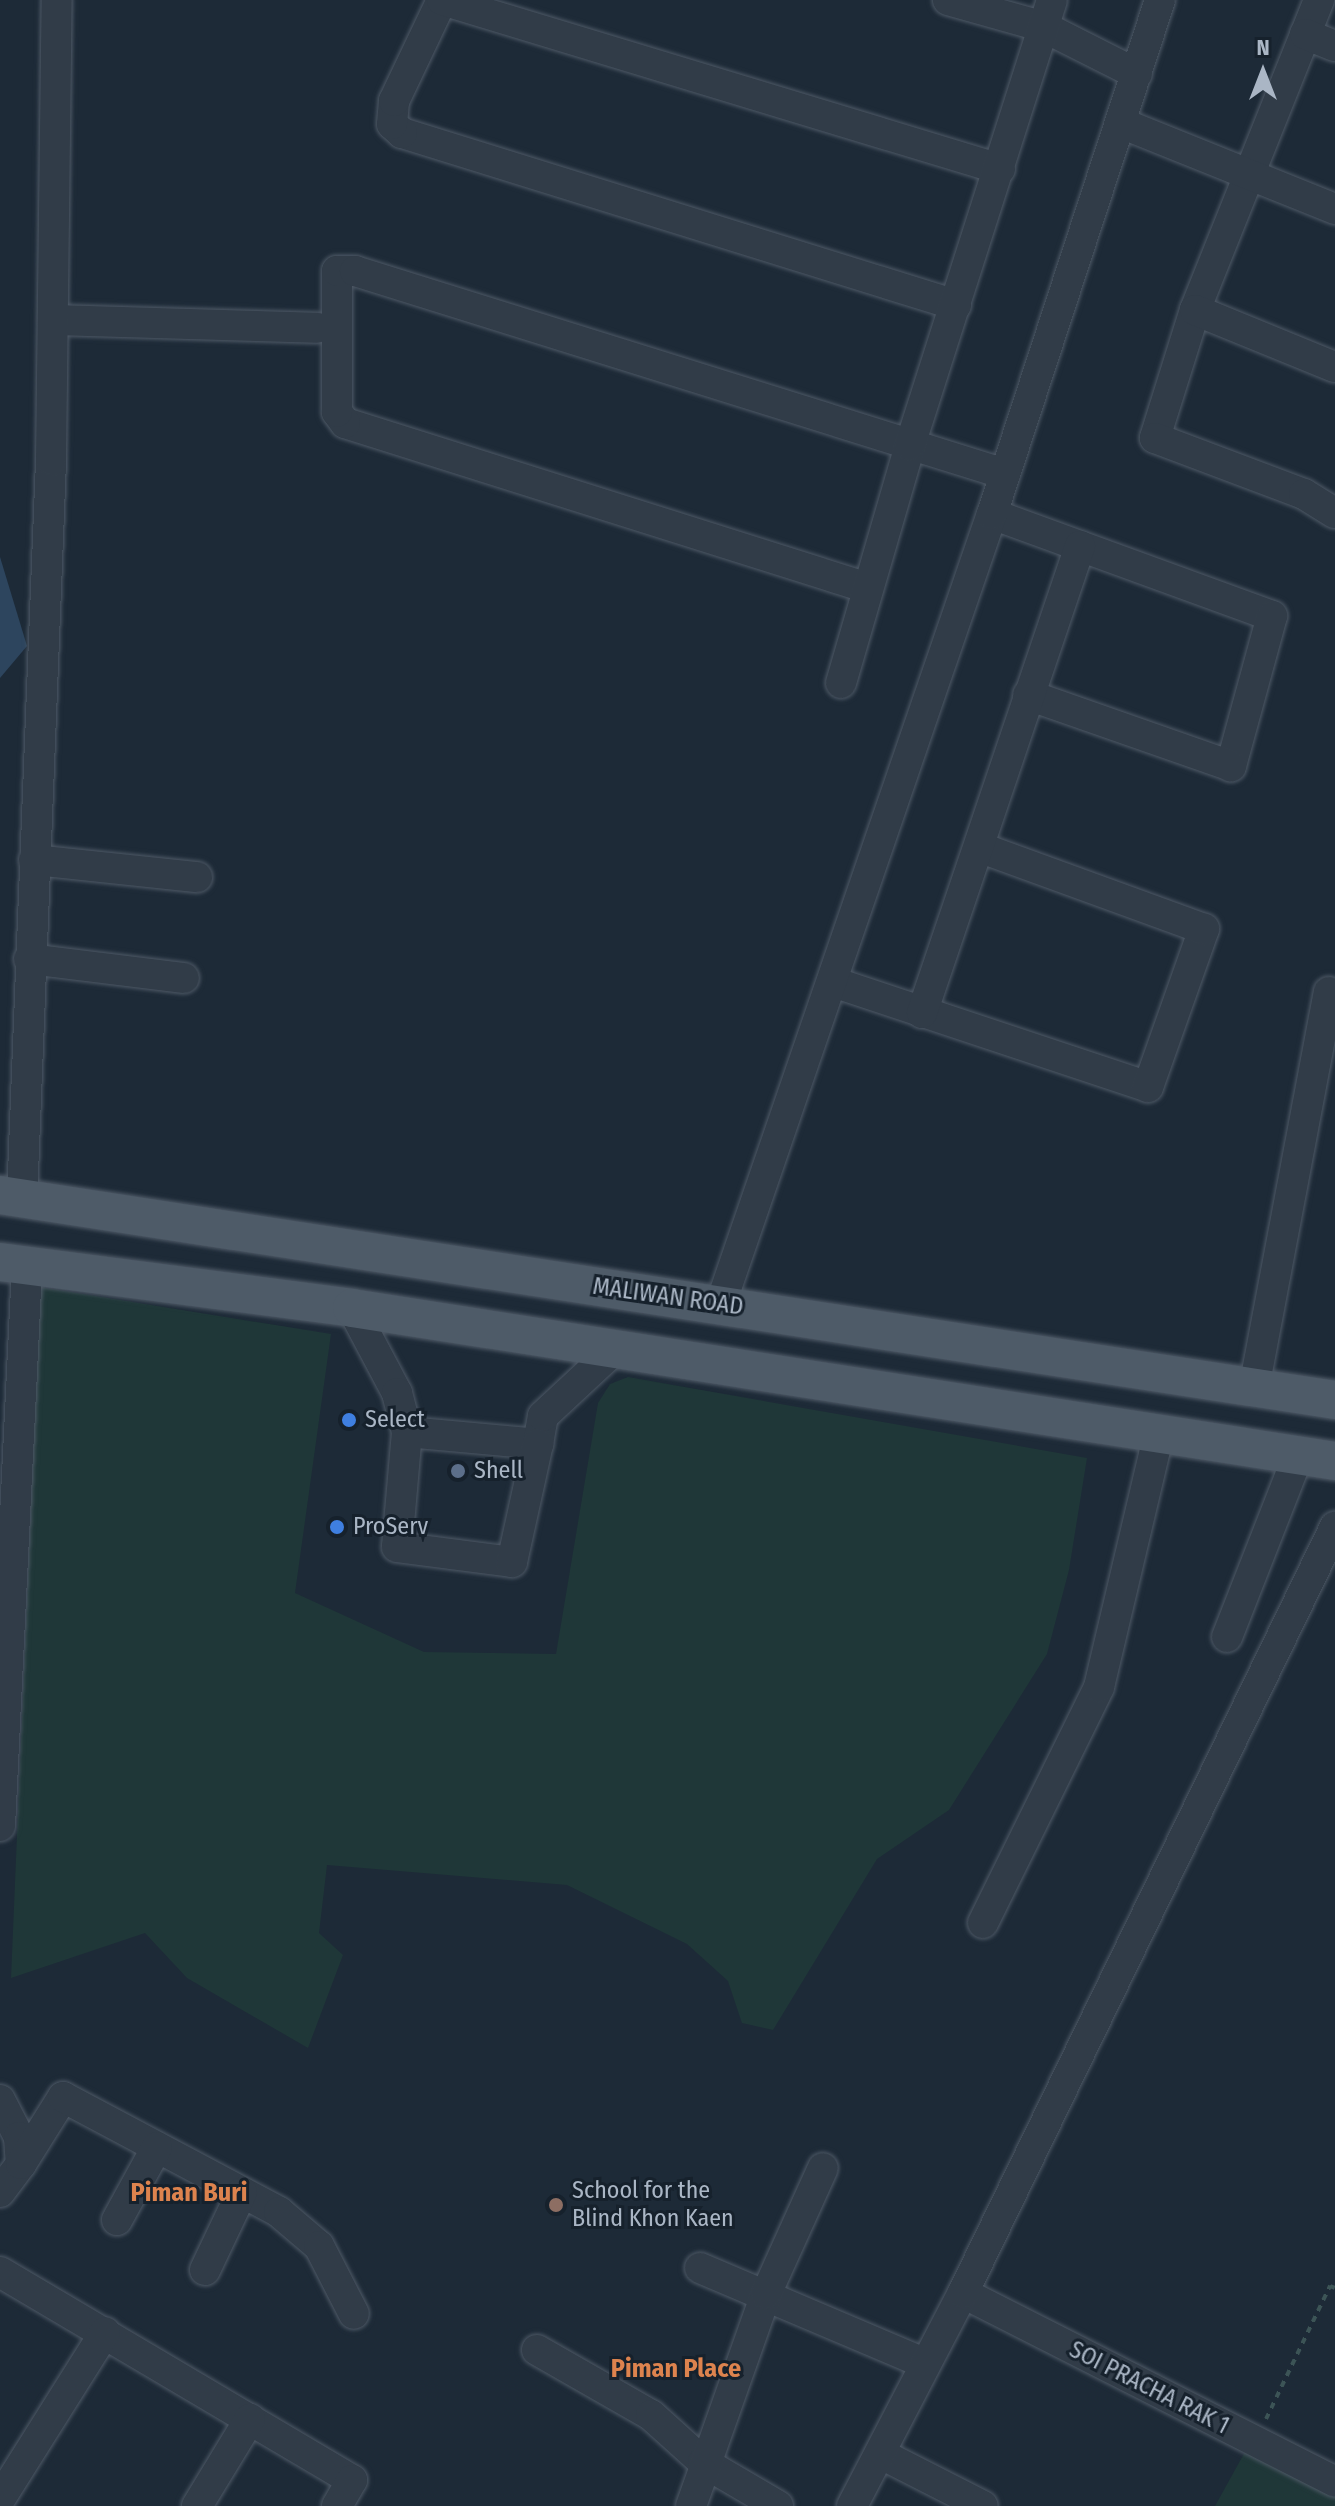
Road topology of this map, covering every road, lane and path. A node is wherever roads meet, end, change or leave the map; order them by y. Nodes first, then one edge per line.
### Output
1 (57, 0) edge
2 (948, 0) edge
3 (1160, 0) edge
4 (1319, 0) edge
5 (1048, 13) edge
6 (1305, 34) junction
7 (1335, 46) edge
8 (1137, 74) junction
9 (1121, 123) junction
10 (1000, 169) junction
11 (1250, 175) junction
12 (1335, 209) edge
13 (956, 305) junction
14 (1195, 310) junction
15 (53, 320) junction
16 (317, 328) dead end
17 (1335, 367) edge
18 (910, 445) junction
19 (1005, 474) junction
20 (1335, 513) edge
21 (992, 514) junction
22 (1080, 546) junction
23 (868, 588) junction
24 (841, 683) dead end
25 (1028, 695) junction
26 (981, 848) junction
27 (34, 860) junction
28 (197, 877) dead end
29 (29, 959) junction
30 (184, 978) dead end
31 (833, 982) junction
32 (1329, 992) dead end
33 (922, 1013) junction
34 (11, 1197) edge
35 (13, 1264) edge
36 (720, 1306) junction
37 (352, 1308) junction
38 (615, 1349) junction
39 (1254, 1388) junction
40 (1335, 1400) edge
41 (540, 1430) junction
42 (407, 1432) junction
43 (1159, 1434) junction
44 (1317, 1459) edge
45 (1335, 1527) edge
46 (1227, 1637) dead end
47 (0, 1826) edge
48 (983, 1923) dead end
49 (0, 2100) edge
50 (157, 2147) junction
51 (21, 2164) junction
52 (823, 2168) dead end
53 (0, 2192) edge
54 (242, 2192) junction
55 (117, 2220) dead end
56 (700, 2268) dead end
57 (205, 2270) dead end
58 (0, 2272) edge
59 (1335, 2288) edge
60 (963, 2293) junction
61 (766, 2294) junction
62 (354, 2314) dead end
63 (105, 2332) junction
64 (537, 2350) dead end
65 (924, 2363) junction
66 (250, 2419) junction
67 (1254, 2443) junction
68 (881, 2454) junction
69 (703, 2462) junction
70 (1335, 2482) edge
71 (0, 2499) edge
72 (197, 2506) edge
73 (337, 2506) edge
74 (691, 2506) edge
75 (778, 2506) edge
76 (852, 2506) edge
77 (983, 2506) edge

1 - 15 street
2 - 5 street
3 - 8 street
4 - 6 street
5 - 8 street
5 - 10 street
6 - 7 street
6 - 11 street
8 - 9 street
9 - 11 street
9 - 19 street
10 - 13 street
10 - 13 street
11 - 12 street
11 - 14 street
13 - 18 street
14 - 17 street
14 - 20 street
15 - 16 street
15 - 27 street
18 - 19 street
18 - 23 street
18 - 23 street
19 - 21 street
21 - 22 street
21 - 31 street
22 - 25 street
22 - 25 street
23 - 24 street
25 - 26 street
26 - 33 street
26 - 33 street
27 - 28 street
27 - 29 street
29 - 30 street
29 - 34 street
31 - 33 street
31 - 36 street
32 - 39 street
34 - 36 main road, MALIWAN ROAD
35 - 37 main road
35 - 47 street
36 - 39 main road, MALIWAN ROAD
37 - 38 main road
37 - 42 street
38 - 41 street
38 - 43 main road
39 - 40 main road, MALIWAN ROAD
41 - 42 street
41 - 42 street
43 - 44 main road
43 - 48 street
44 - 46 street
45 - 60 street
49 - 51 street
50 - 51 street
50 - 54 street
50 - 55 street
51 - 53 street
52 - 61 street
54 - 57 street
54 - 62 street
56 - 61 street
58 - 63 street
59 - 67 path
60 - 65 street
60 - 67 street, SOI PRACHA RAK 1
61 - 65 street
61 - 69 street
63 - 66 street
63 - 71 street
64 - 69 street
65 - 68 street
66 - 72 street
66 - 73 street
67 - 70 street, SOI PRACHA RAK 1
68 - 76 street
68 - 77 street
69 - 74 street
69 - 75 street

